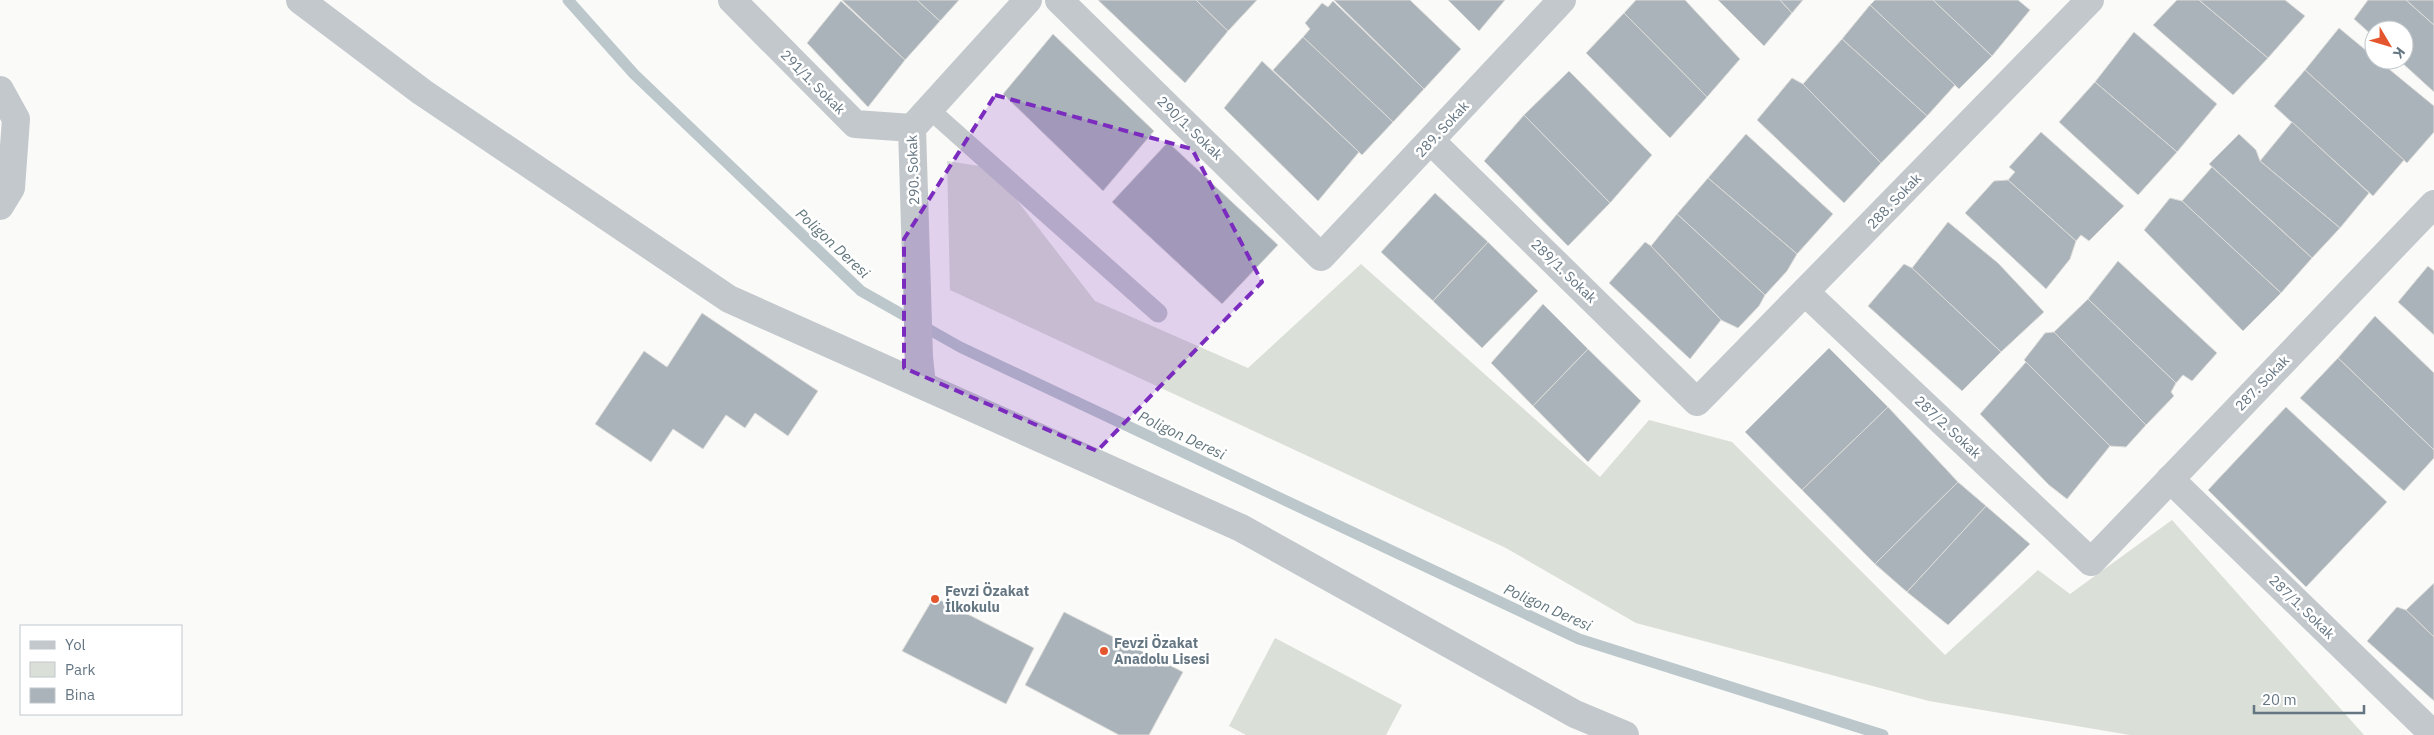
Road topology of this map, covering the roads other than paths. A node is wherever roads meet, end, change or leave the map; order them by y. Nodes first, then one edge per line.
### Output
1 (300, 0) edge
2 (732, 0) edge
3 (1028, 0) edge
4 (1059, 0) edge
5 (1562, 0) edge
6 (2090, 0) edge
7 (0, 90) edge
8 (920, 119) junction
9 (1431, 141) junction
10 (2434, 204) edge
11 (0, 206) edge
12 (1321, 257) joint
13 (1805, 292) junction
14 (1158, 313) dead end
15 (922, 386) junction
16 (1697, 402) joint
17 (2170, 479) junction
18 (2091, 562) joint
19 (1625, 735) edge
20 (2434, 735) edge

1 - 15 street
2 - 8 street, 291/1. Sokak
3 - 8 street
4 - 12 street, 290/1. Sokak
5 - 9 street, 289. Sokak
6 - 13 street, 288. Sokak
7 - 11 street
8 - 14 lane
8 - 15 street, 290. Sokak
9 - 12 street, 289. Sokak
9 - 16 street, 289/1. Sokak
10 - 17 street, 287. Sokak
13 - 16 street, 288. Sokak
13 - 18 street, 287/2. Sokak
15 - 19 street
17 - 18 street, 287. Sokak
17 - 20 street, 287/1. Sokak

